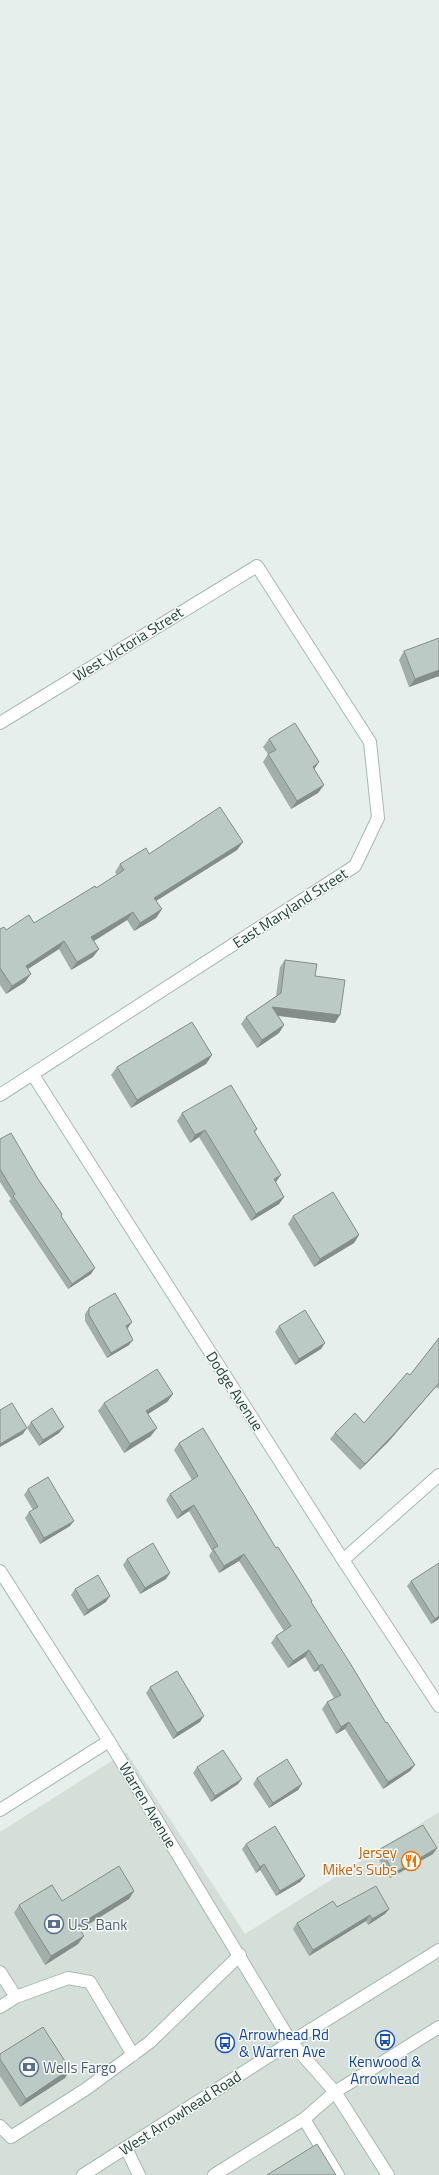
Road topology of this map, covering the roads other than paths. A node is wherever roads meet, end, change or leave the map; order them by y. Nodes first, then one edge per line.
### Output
1 (257, 566) joint
2 (0, 723) edge
3 (33, 1075) junction
4 (0, 1095) edge
5 (439, 1475) edge
6 (343, 1560) junction
7 (0, 1571) edge
8 (439, 1706) edge
9 (109, 1741) junction
10 (0, 1810) edge
11 (439, 1950) edge
12 (240, 1955) junction
13 (0, 1972) edge
14 (16, 1997) junction
15 (0, 2007) edge
16 (439, 2027) edge
17 (291, 2042) junction
18 (133, 2055) junction
19 (335, 2092) junction
20 (304, 2119) junction
21 (0, 2126) edge
22 (126, 2148) junction
23 (230, 2171) edge
24 (84, 2175) edge
25 (139, 2175) edge
26 (214, 2175) edge
27 (338, 2175) edge
28 (388, 2175) edge

1 - 2 street, West Victoria Street
1 - 3 street, East Maryland Street
3 - 4 street, East Maryland Street
3 - 6 street, Dodge Avenue
5 - 6 street
6 - 8 street, Dodge Avenue
7 - 9 street, Warren Avenue
9 - 10 street
9 - 12 street, Warren Avenue
11 - 17 street, West Arrowhead Road
12 - 17 street, Warren Avenue
12 - 18 street
13 - 14 street
14 - 15 street
14 - 18 street
16 - 19 street
17 - 19 street, Warren Avenue
17 - 22 street, West Arrowhead Road
18 - 21 street
19 - 20 street
19 - 28 street, Warren Avenue
20 - 23 street
20 - 27 street
22 - 24 street, West Arrowhead Road
22 - 25 street
23 - 26 street

